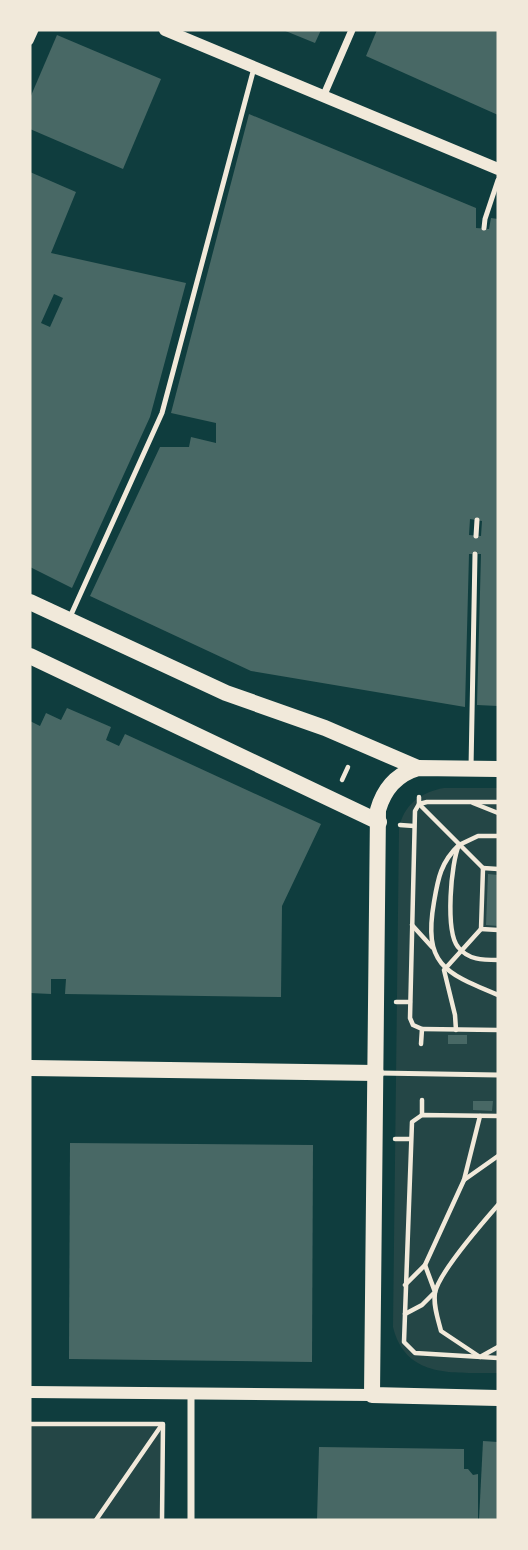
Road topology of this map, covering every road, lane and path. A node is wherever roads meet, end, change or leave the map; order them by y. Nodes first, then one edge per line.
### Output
1 (35, 30) edge
2 (166, 30) edge
3 (352, 30) edge
4 (30, 41) edge
5 (254, 68) junction
6 (323, 97) junction
7 (498, 169) edge
8 (498, 180) edge
9 (484, 228) dead end
10 (477, 520) dead end
11 (476, 536) dead end
12 (475, 554) dead end
13 (30, 602) edge
14 (69, 620) junction
15 (30, 656) edge
16 (348, 767) dead end
17 (418, 768) junction
18 (471, 769) junction
19 (498, 769) edge
20 (342, 780) dead end
21 (419, 797) dead end
22 (469, 801) junction
23 (498, 802) edge
24 (419, 804) junction
25 (498, 813) edge
26 (379, 822) junction
27 (400, 825) dead end
28 (414, 826) junction
29 (498, 836) edge
30 (459, 845) junction
31 (484, 868) junction
32 (498, 869) edge
33 (412, 925) junction
34 (481, 929) junction
35 (498, 930) edge
36 (432, 947) junction
37 (461, 950) junction
38 (498, 960) edge
39 (446, 967) junction
40 (498, 995) edge
41 (397, 1002) dead end
42 (410, 1002) junction
43 (422, 1029) junction
44 (456, 1030) junction
45 (498, 1030) edge
46 (421, 1044) dead end
47 (30, 1068) edge
48 (376, 1073) junction
49 (498, 1075) edge
50 (422, 1100) dead end
51 (422, 1115) junction
52 (480, 1116) junction
53 (498, 1116) edge
54 (395, 1139) dead end
55 (410, 1139) junction
56 (498, 1156) edge
57 (464, 1180) junction
58 (498, 1205) edge
59 (425, 1265) junction
60 (405, 1285) junction
61 (435, 1292) junction
62 (405, 1314) junction
63 (410, 1348) junction
64 (498, 1348) edge
65 (404, 1350) dead end
66 (415, 1353) junction
67 (480, 1357) junction
68 (498, 1358) edge
69 (413, 1360) dead end
70 (30, 1392) edge
71 (191, 1393) junction
72 (372, 1395) junction
73 (498, 1398) edge
74 (30, 1424) edge
75 (163, 1424) junction
76 (96, 1520) edge
77 (162, 1520) edge
78 (191, 1520) edge

1 - 4 street
2 - 5 street
3 - 6 street
5 - 6 street
5 - 14 lane
6 - 7 street
8 - 9 lane
10 - 11 lane
12 - 18 lane
13 - 14 main road
14 - 17 main road
15 - 26 main road
16 - 20 path
17 - 18 main road
17 - 26 main road
18 - 19 main road
21 - 24 path
22 - 23 path
22 - 24 path
22 - 25 path
24 - 28 path
24 - 30 path
26 - 48 main road
27 - 28 path
28 - 33 path
29 - 30 path
30 - 31 path
30 - 36 path
30 - 37 path
31 - 32 path
31 - 34 path
33 - 36 path
33 - 42 path
34 - 35 path
34 - 37 path
36 - 39 path
37 - 38 path
37 - 39 path
39 - 40 path
39 - 44 path
41 - 42 path
42 - 43 path
43 - 44 path
43 - 46 path
44 - 45 path
47 - 48 main road
48 - 49 lane
48 - 72 main road
50 - 51 path
51 - 52 path
51 - 55 path
52 - 53 path
52 - 57 path
54 - 55 path
55 - 60 path
56 - 57 path
57 - 59 path
58 - 61 path
59 - 60 path
59 - 61 path
60 - 62 path
61 - 62 path
61 - 67 path
62 - 63 path
63 - 65 path
63 - 66 path
64 - 67 path
66 - 67 path
66 - 69 path
67 - 68 path
70 - 71 street
71 - 72 street
71 - 78 street
72 - 73 main road
74 - 75 path
75 - 76 path
75 - 77 path

